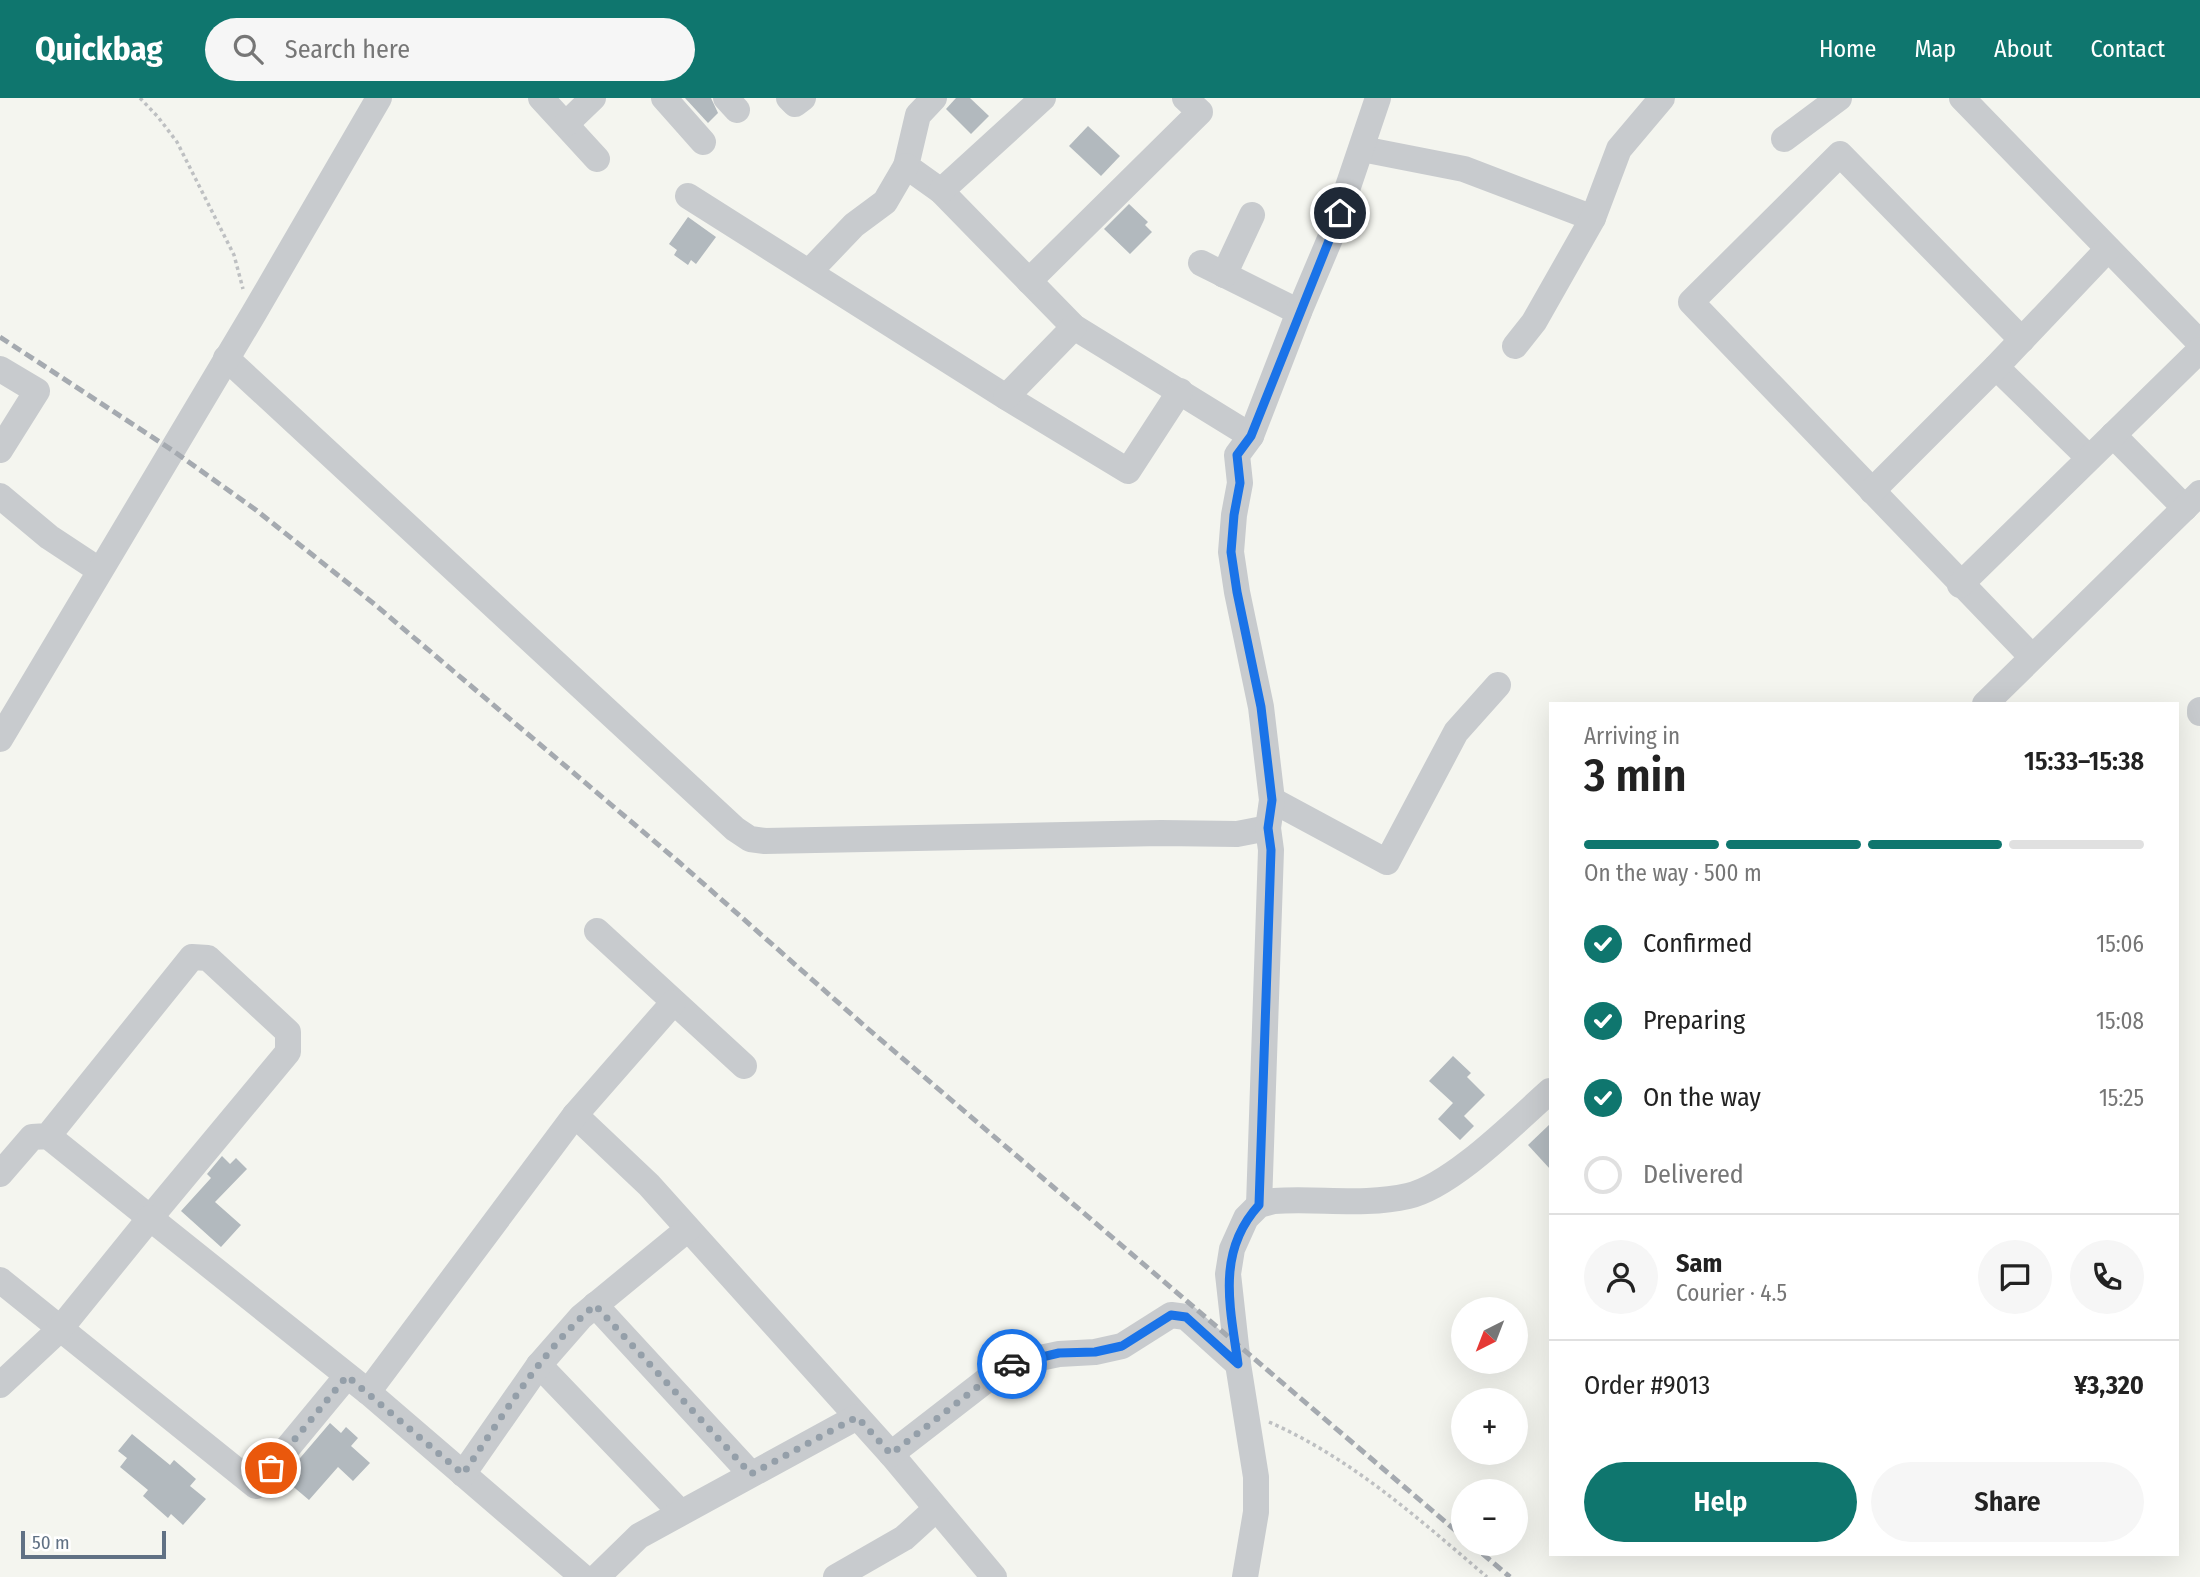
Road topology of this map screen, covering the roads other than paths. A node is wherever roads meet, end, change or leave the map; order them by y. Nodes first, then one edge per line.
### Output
1 (379, 98) edge
2 (541, 98) edge
3 (593, 98) edge
4 (664, 98) edge
5 (789, 98) edge
6 (803, 98) edge
7 (934, 98) edge
8 (1042, 98) edge
9 (1185, 98) edge
10 (1378, 98) edge
11 (1662, 98) edge
12 (1839, 98) edge
13 (1962, 98) edge
14 (566, 124) junction
15 (1784, 139) dead end
16 (703, 142) dead end
17 (1362, 149) junction
18 (597, 159) dead end
19 (906, 166) junction
20 (941, 191) junction
21 (688, 196) dead end
22 (1252, 215) dead end
23 (1593, 218) junction
24 (2108, 249) junction
25 (810, 271) junction
26 (1028, 281) junction
27 (1299, 312) junction
28 (1074, 327) junction
29 (2022, 340) junction
30 (2200, 343) edge
31 (1515, 346) dead end
32 (2200, 350) edge
33 (226, 358) junction
34 (1996, 368) junction
35 (0, 369) edge
36 (1180, 391) junction
37 (1006, 397) junction
38 (2113, 435) junction
39 (1251, 436) junction
40 (0, 450) edge
41 (2089, 458) junction
42 (1872, 491) junction
43 (0, 496) edge
44 (2192, 501) edge
45 (99, 569) junction
46 (1961, 585) junction
47 (2032, 657) junction
48 (1498, 685) dead end
49 (1987, 702) edge
50 (0, 739) edge
51 (1272, 800) junction
52 (1268, 828) junction
53 (597, 931) dead end
54 (673, 1003) junction
55 (744, 1066) dead end
56 (1549, 1092) edge
57 (575, 1115) junction
58 (48, 1136) junction
59 (0, 1174) edge
60 (1259, 1205) junction
61 (150, 1218) junction
62 (688, 1229) junction
63 (0, 1280) edge
64 (595, 1305) junction
65 (60, 1329) junction
66 (1238, 1364) junction
67 (539, 1365) junction
68 (347, 1376) junction
69 (0, 1385) edge
70 (368, 1392) junction
71 (857, 1417) junction
72 (891, 1454) junction
73 (463, 1474) junction
74 (751, 1474) junction
75 (936, 1509) junction
76 (680, 1512) junction
77 (583, 1577) edge
78 (597, 1577) edge
79 (838, 1577) edge
80 (994, 1577) edge
81 (1245, 1577) edge

1 - 33 street
2 - 14 street
3 - 14 street
4 - 16 street
5 - 6 street
7 - 19 street
8 - 20 street
9 - 26 street
10 - 17 street
11 - 23 street
12 - 15 street
13 - 24 street
14 - 18 street
17 - 23 street
17 - 27 street
19 - 20 street
19 - 25 street
20 - 26 street
21 - 25 street
22 - 27 street
23 - 31 street
24 - 29 street
24 - 30 street
25 - 37 street
26 - 28 street
27 - 39 street
28 - 36 street
28 - 37 street
29 - 34 street
29 - 42 street
32 - 38 street
33 - 45 street
33 - 52 street
34 - 41 street
34 - 42 street
35 - 40 street
36 - 37 street
36 - 39 street
38 - 41 street
38 - 44 street
39 - 51 street
41 - 46 street
42 - 46 street
43 - 45 street
44 - 47 street
45 - 50 street
46 - 47 street
47 - 49 street
48 - 51 street
51 - 52 street
52 - 60 street
53 - 54 street
54 - 55 street
54 - 57 street
56 - 60 street
57 - 62 street
57 - 70 street
58 - 59 street
58 - 61 street
58 - 61 street
60 - 66 street
61 - 65 street
61 - 68 street
62 - 64 street
62 - 71 street
63 - 65 street
64 - 67 street
64 - 74 street
65 - 68 street
65 - 69 street
66 - 72 street
66 - 81 street
67 - 73 street
67 - 76 street
68 - 70 street
70 - 73 street
71 - 72 street
71 - 74 street
72 - 75 street
73 - 77 street
74 - 76 street
75 - 79 street
75 - 80 street
76 - 78 street

